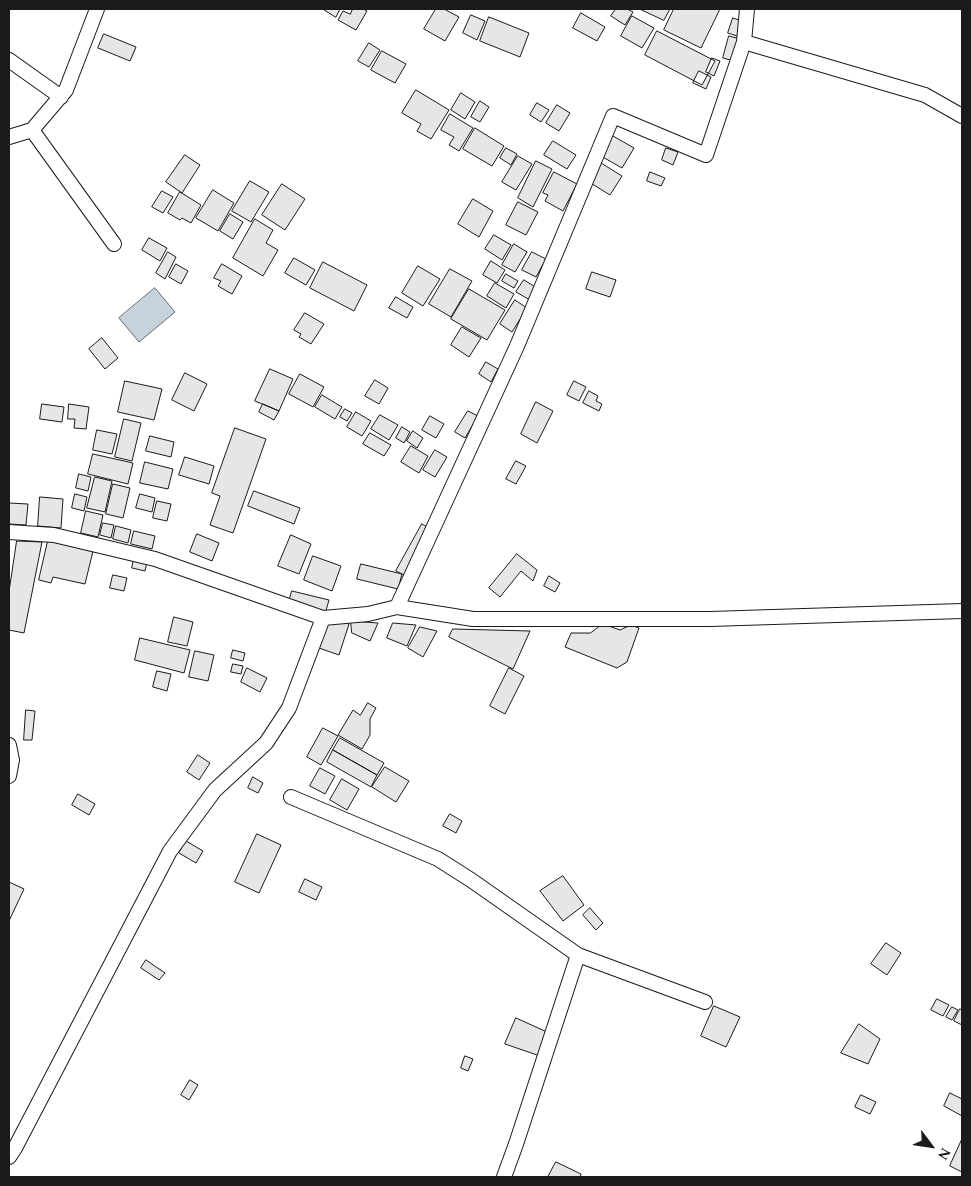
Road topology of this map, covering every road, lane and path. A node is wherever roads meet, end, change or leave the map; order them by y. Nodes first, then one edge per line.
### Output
1 (97, 9) edge
2 (747, 9) edge
3 (744, 42) junction
4 (9, 60) edge
5 (60, 97) junction
6 (962, 116) edge
7 (32, 130) junction
8 (9, 137) edge
9 (114, 244) dead end
10 (9, 532) edge
11 (397, 607) junction
12 (962, 611) edge
13 (323, 618) junction
14 (9, 745) edge
15 (9, 776) edge
16 (291, 797) dead end
17 (578, 955) junction
18 (705, 1002) dead end
19 (9, 1157) edge
20 (504, 1177) edge

1 - 5 street
2 - 3 street
3 - 6 street
3 - 11 street
4 - 5 street
5 - 7 street
7 - 8 street
7 - 9 street
10 - 13 street
11 - 12 street
11 - 13 street
13 - 19 street
14 - 15 street
16 - 17 street
17 - 18 street
17 - 20 street

